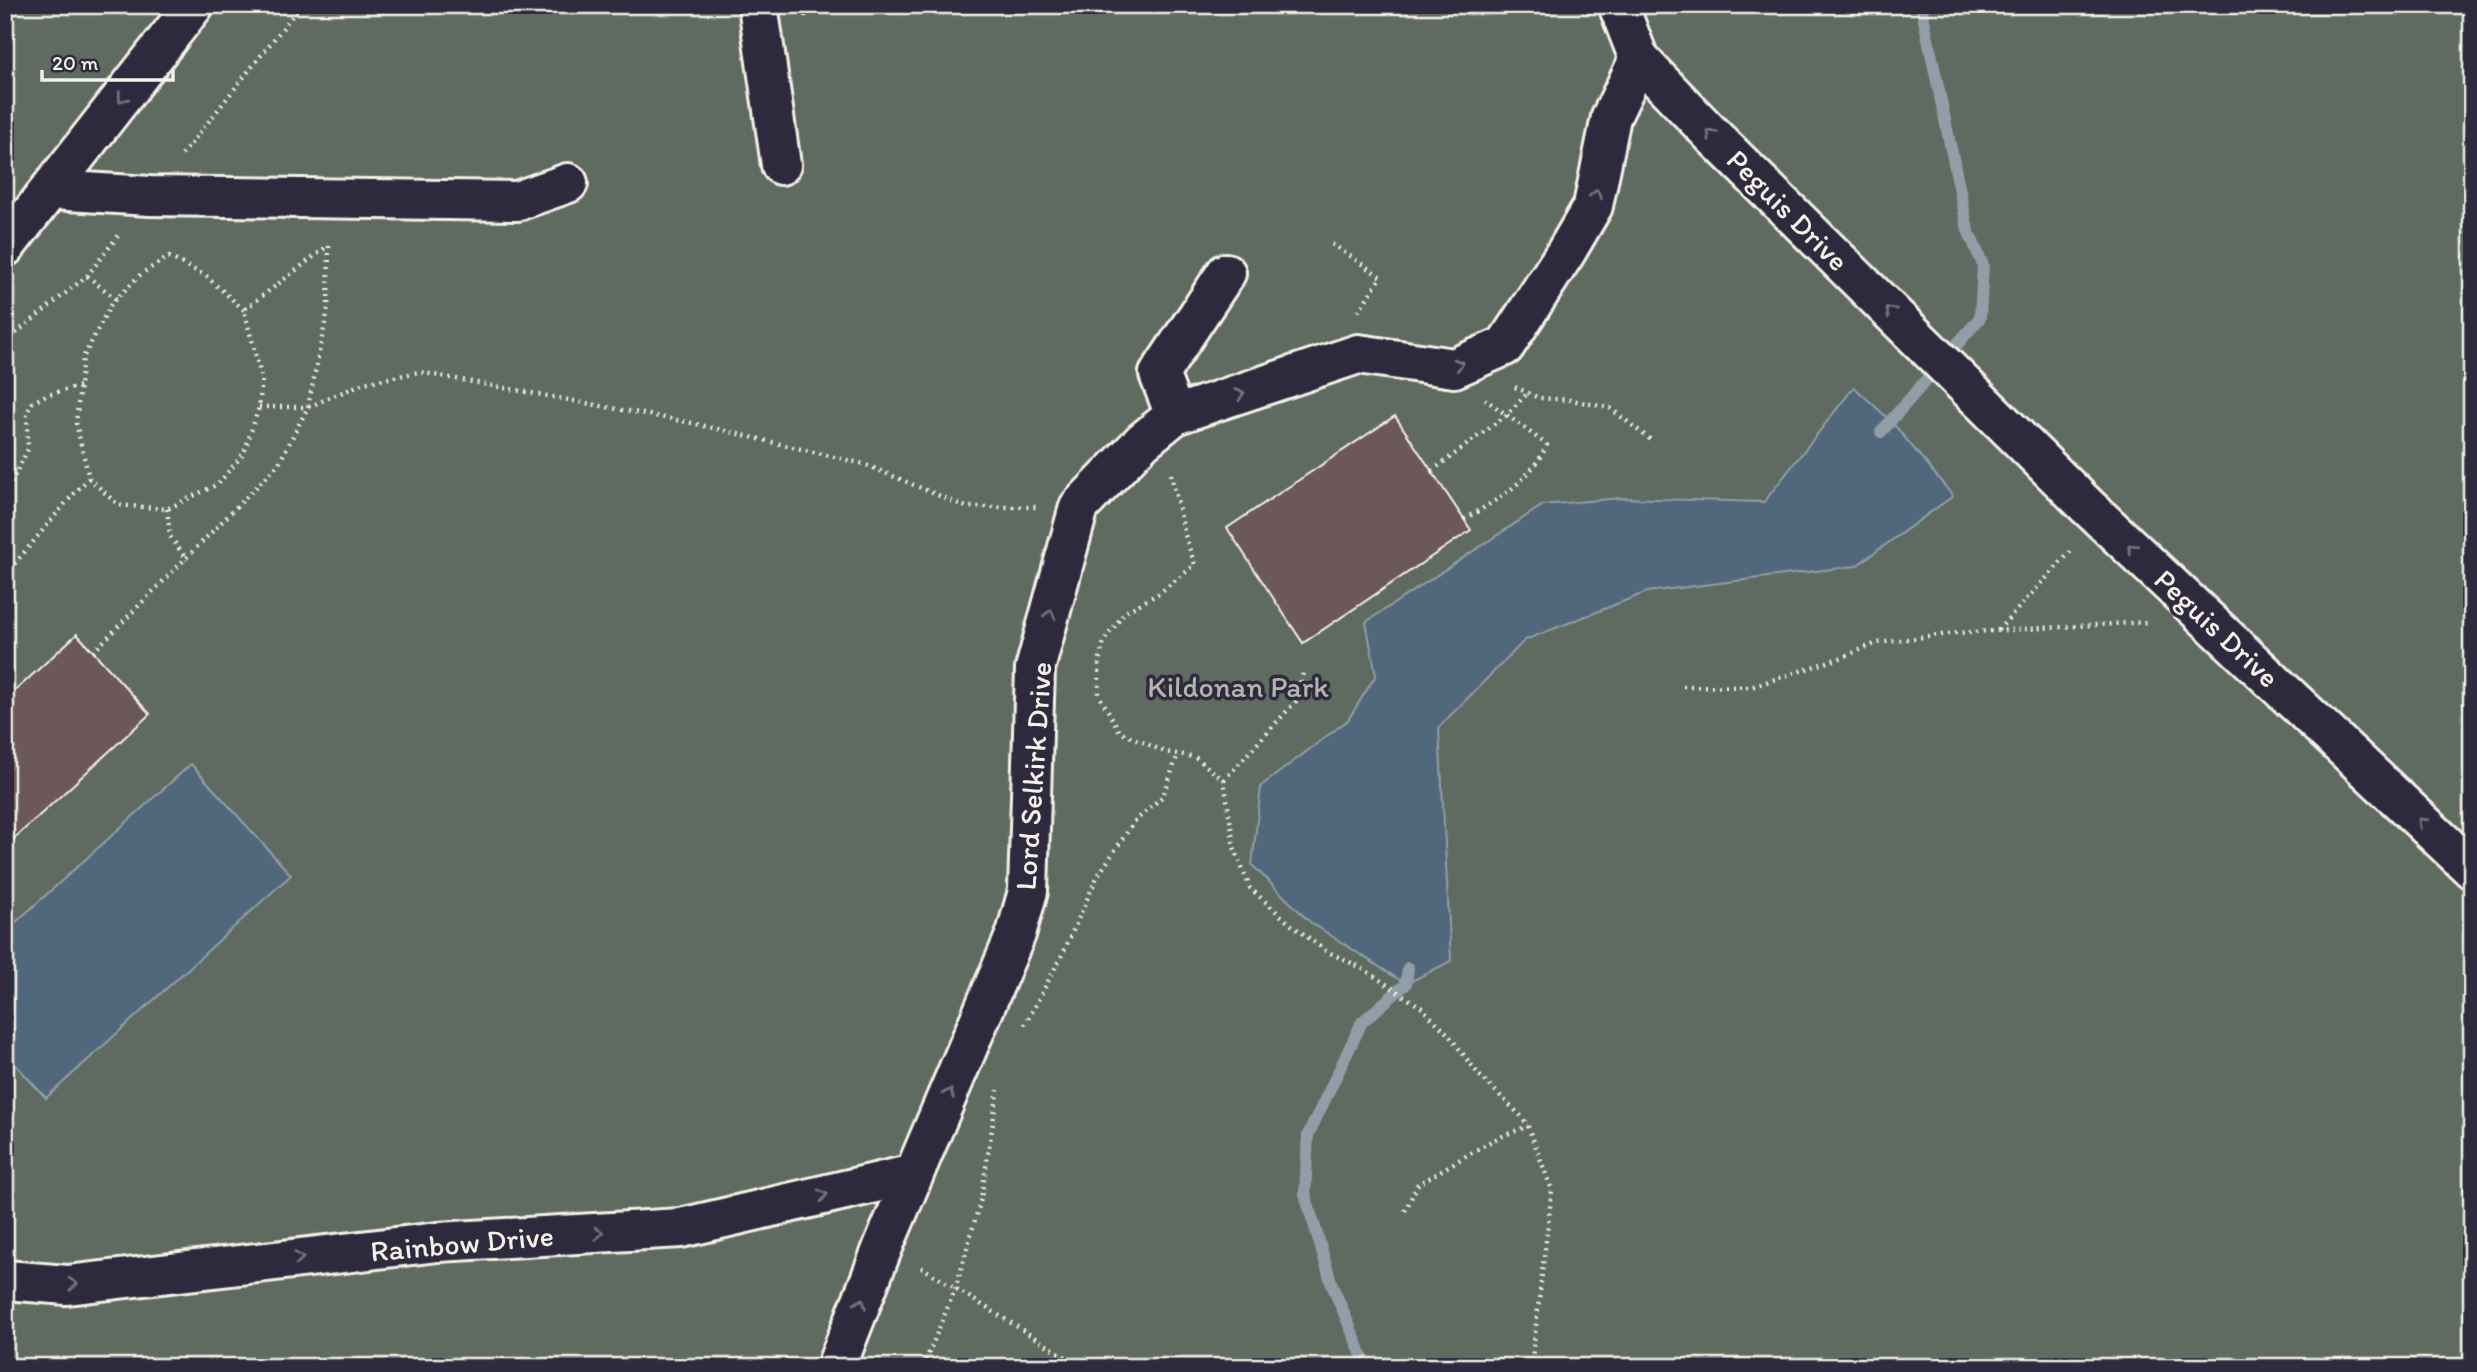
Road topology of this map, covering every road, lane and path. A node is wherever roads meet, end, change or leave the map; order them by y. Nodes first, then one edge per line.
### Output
1 (194, 5) edge
2 (758, 5) edge
3 (806, 5) edge
4 (1618, 5) edge
5 (805, 17) dead end
6 (1639, 59) junction
7 (782, 165) dead end
8 (568, 183) dead end
9 (52, 190) junction
10 (330, 198) junction
11 (1332, 244) dead end
12 (329, 245) junction
13 (5, 247) edge
14 (1226, 273) dead end
15 (87, 276) dead end
16 (116, 299) junction
17 (244, 310) junction
18 (1353, 320) dead end
19 (1454, 368) junction
20 (80, 386) junction
21 (1528, 393) junction
22 (258, 407) junction
23 (308, 407) junction
24 (1175, 415) junction
25 (1505, 416) junction
26 (1651, 440) dead end
27 (1432, 471) dead end
28 (89, 478) junction
29 (5, 495) edge
30 (1079, 507) junction
31 (167, 509) junction
32 (1464, 519) dead end
33 (2101, 520) junction
34 (187, 560) junction
35 (5, 574) edge
36 (2208, 621) junction
37 (1997, 630) junction
38 (93, 652) dead end
39 (1304, 669) dead end
40 (1683, 686) dead end
41 (1178, 754) junction
42 (1224, 780) junction
43 (2472, 869) edge
44 (1024, 1028) dead end
45 (1000, 1081) dead end
46 (1528, 1126) junction
47 (914, 1174) junction
48 (1405, 1211) dead end
49 (883, 1247) junction
50 (5, 1280) edge
51 (956, 1287) junction
52 (836, 1367) edge
53 (923, 1367) edge
54 (1082, 1367) edge
55 (1531, 1367) edge

1 -> 9 street
2 - 7 street
3 - 5 path
4 - 6 street
19 -> 6 street
33 -> 6 street, Peguis Drive
8 - 10 street
9 - 10 street
9 - 13 street
10 - 12 path
11 - 18 path
12 - 17 path
12 - 23 path
14 - 24 street
15 - 16 path
16 - 17 path
16 - 20 path
17 - 22 path
19 - 21 path
24 -> 19 street, Lord Selkirk Drive
19 - 25 path
20 - 28 path
20 - 29 path
21 - 25 path
21 - 26 path
22 - 23 path
22 - 31 path
23 - 30 path
23 - 34 path
24 - 30 street, Lord Selkirk Drive
24 - 41 path
25 - 27 path
25 - 32 path
28 - 31 path
28 - 35 path
47 -> 30 street, Lord Selkirk Drive
31 - 34 path
36 -> 33 street, Peguis Drive
33 - 37 path
34 - 38 path
36 - 37 path
43 -> 36 street, Peguis Drive
37 - 40 path
39 - 42 path
41 - 42 path
41 - 44 path
42 - 46 path
45 - 51 path
46 - 48 path
46 - 55 path
47 - 49 street, Lord Selkirk Drive
50 -> 47 street, Rainbow Drive
49 - 51 path
52 -> 49 street, Lord Selkirk Drive
51 - 53 path
51 - 54 path

